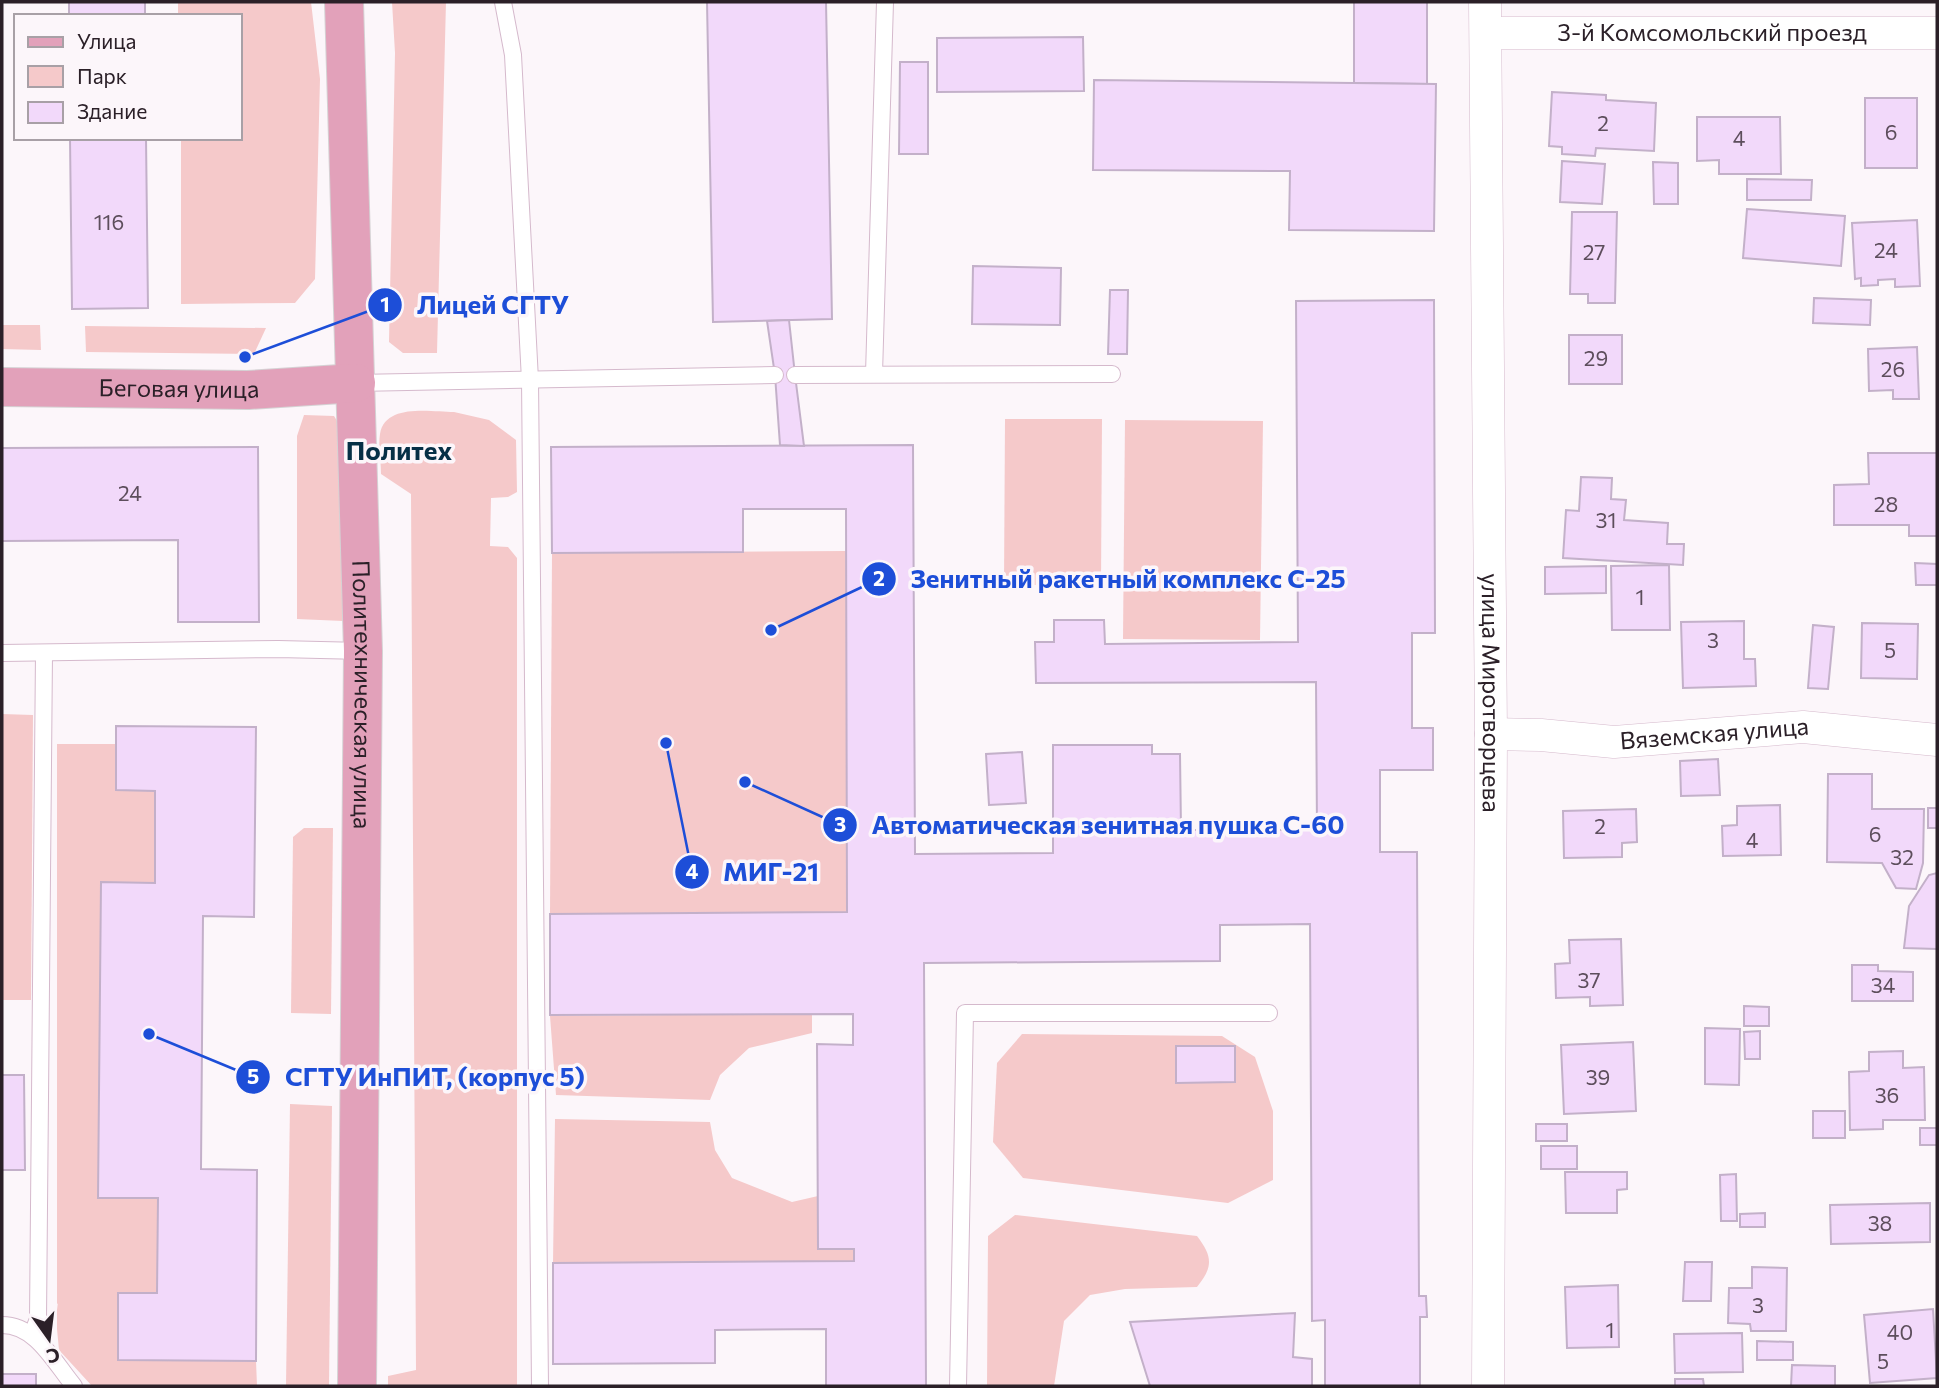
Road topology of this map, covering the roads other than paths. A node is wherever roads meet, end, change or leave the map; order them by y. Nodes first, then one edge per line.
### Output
1 (344, 2) edge
2 (503, 2) edge
3 (885, 2) edge
4 (1485, 2) edge
5 (1486, 33) junction
6 (1937, 33) edge
7 (874, 374) junction
8 (1112, 374) dead end
9 (775, 375) dead end
10 (795, 375) dead end
11 (530, 380) junction
12 (356, 383) junction
13 (2, 387) edge
14 (363, 651) junction
15 (2, 653) edge
16 (44, 653) junction
17 (1490, 734) junction
18 (1937, 740) edge
19 (1269, 1013) dead end
20 (2, 1325) edge
21 (32, 1334) junction
22 (74, 1386) edge
23 (357, 1386) edge
24 (540, 1386) edge
25 (958, 1386) edge
26 (1488, 1386) edge

1 - 12 main road, Политехническая улица
2 - 11 lane
3 - 7 lane
4 - 5 street, улица Миротворцева
5 - 6 street, 3-й Комсомольский проезд
5 - 17 street, улица Миротворцева
7 - 8 lane
7 - 10 lane
9 - 11 lane
11 - 12 lane
11 - 24 lane
12 - 13 main road, Беговая улица
12 - 14 main road, Политехническая улица
14 - 16 lane
14 - 23 main road, Политехническая улица
15 - 16 lane
16 - 21 lane
17 - 18 street, Вяземская улица
17 - 26 street, улица Миротворцева
19 - 25 lane
20 - 21 lane
21 - 22 lane

